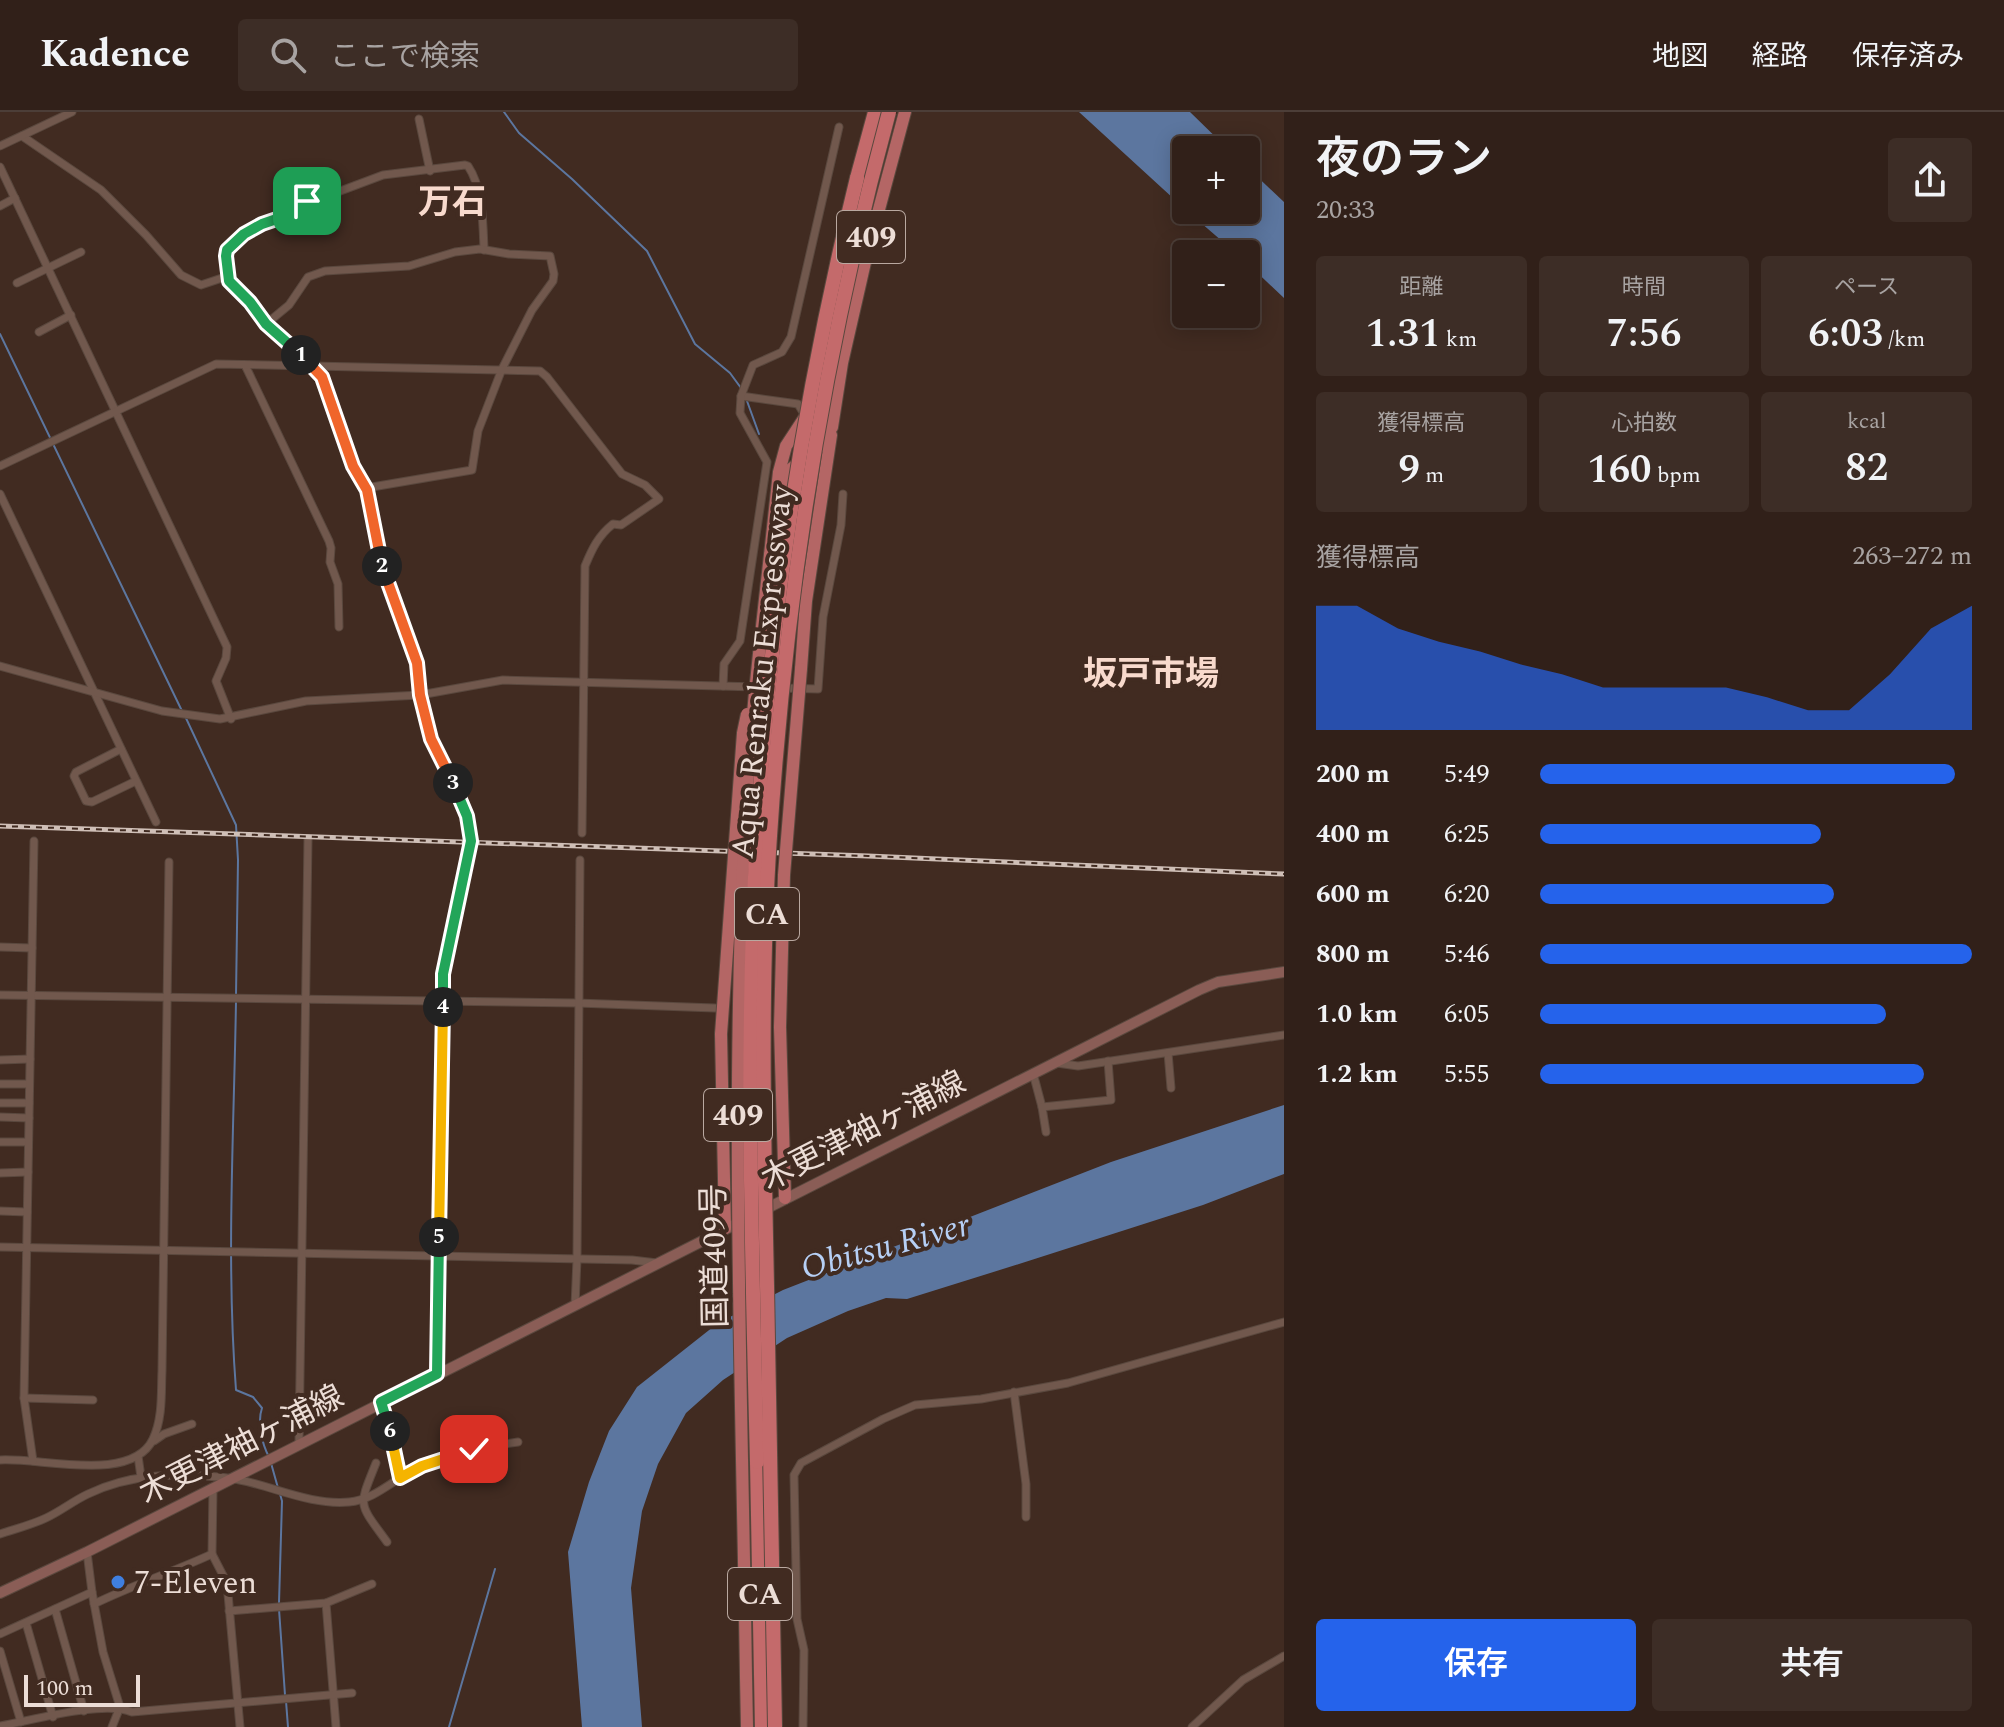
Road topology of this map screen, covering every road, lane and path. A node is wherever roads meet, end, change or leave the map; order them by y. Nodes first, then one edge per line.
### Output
1 (72, 112) edge
2 (875, 112) edge
3 (889, 112) edge
4 (905, 112) edge
5 (419, 119) dead end
6 (839, 127) dead end
7 (22, 136) junction
8 (0, 146) edge
9 (430, 171) junction
10 (1, 172) edge
11 (15, 198) junction
12 (0, 206) edge
13 (484, 250) junction
14 (81, 252) dead end
15 (48, 268) junction
16 (229, 281) junction
17 (17, 283) dead end
18 (71, 315) junction
19 (266, 324) junction
20 (39, 332) dead end
21 (842, 363) junction
22 (245, 365) junction
23 (313, 367) junction
24 (502, 369) junction
25 (741, 396) junction
26 (116, 410) junction
27 (805, 416) junction
28 (832, 427) junction
29 (0, 466) edge
30 (367, 490) junction
31 (0, 494) edge
32 (843, 494) dead end
33 (778, 499) junction
34 (339, 627) dead end
35 (758, 663) junction
36 (0, 666) edge
37 (584, 682) junction
38 (723, 686) junction
39 (95, 693) junction
40 (420, 695) junction
41 (231, 719) junction
42 (121, 749) junction
43 (136, 781) junction
44 (156, 822) dead end
45 (582, 833) dead end
46 (308, 839) dead end
47 (34, 841) dead end
48 (580, 860) dead end
49 (169, 862) dead end
50 (0, 947) edge
51 (32, 948) junction
52 (1284, 972) edge
53 (0, 995) edge
54 (31, 996) junction
55 (168, 998) junction
56 (305, 1000) junction
57 (443, 1002) junction
58 (577, 1003) junction
59 (715, 1008) dead end
60 (1284, 1035) edge
61 (1168, 1053) junction
62 (30, 1059) junction
63 (0, 1060) edge
64 (1108, 1061) junction
65 (1055, 1062) junction
66 (1033, 1073) junction
67 (1, 1084) edge
68 (29, 1084) junction
69 (1171, 1088) dead end
70 (0, 1103) edge
71 (29, 1103) junction
72 (1042, 1107) junction
73 (0, 1117) edge
74 (29, 1118) junction
75 (1046, 1132) dead end
76 (0, 1142) edge
77 (28, 1142) junction
78 (28, 1172) junction
79 (0, 1173) edge
80 (785, 1198) junction
81 (0, 1211) edge
82 (27, 1212) junction
83 (725, 1228) junction
84 (0, 1247) edge
85 (26, 1248) junction
86 (164, 1250) junction
87 (302, 1253) junction
88 (439, 1256) junction
89 (577, 1259) junction
90 (657, 1263) junction
91 (575, 1306) junction
92 (1284, 1322) edge
93 (437, 1374) junction
94 (1014, 1392) junction
95 (24, 1398) junction
96 (93, 1400) dead end
97 (381, 1402) junction
98 (192, 1424) dead end
99 (152, 1442) junction
100 (518, 1442) dead end
101 (299, 1443) junction
102 (138, 1456) junction
103 (0, 1460) edge
104 (33, 1461) junction
105 (376, 1463) dead end
106 (141, 1477) junction
107 (232, 1478) junction
108 (400, 1478) junction
109 (213, 1488) junction
110 (363, 1500) junction
111 (1026, 1517) dead end
112 (0, 1534) edge
113 (387, 1542) dead end
114 (87, 1552) junction
115 (212, 1554) junction
116 (372, 1584) dead end
117 (92, 1592) junction
118 (0, 1593) edge
119 (326, 1603) junction
120 (94, 1604) junction
121 (55, 1609) junction
122 (229, 1611) junction
123 (26, 1623) junction
124 (0, 1634) edge
125 (0, 1651) edge
126 (1284, 1656) edge
127 (352, 1693) dead end
128 (333, 1695) junction
129 (238, 1704) junction
130 (120, 1707) junction
131 (84, 1711) junction
132 (53, 1717) junction
133 (21, 1722) junction
134 (0, 1726) edge
135 (112, 1727) edge
136 (240, 1727) edge
137 (336, 1727) edge
138 (747, 1727) edge
139 (762, 1727) edge
140 (775, 1727) edge
141 (803, 1727) edge
142 (1192, 1727) edge

1 - 7 street
2 - 139 highway, Aqua Renraku Expressway / CA, bridge
3 - 140 highway, Aqua Renraku Expressway / CA, bridge
4 - 21 highway, 国道409号 / 409
5 - 9 street
6 - 25 street
7 - 8 street
7 - 16 street
9 - 13 street
9 - 16 street
10 - 11 street
11 - 12 street
11 - 15 street
13 - 19 street
13 - 24 street
14 - 15 street
15 - 17 street
15 - 18 street
16 - 19 street
18 - 20 street
18 - 26 street
19 - 23 street
21 - 27 highway, 国道409号 / 409
21 - 28 highway, 国道409号 / 409
22 - 23 street
22 - 26 street
22 - 34 street
23 - 24 street
23 - 30 street
24 - 30 street
24 - 37 street
25 - 27 street
25 - 38 street
26 - 29 street
26 - 41 street
27 - 33 highway, 国道409号 / 409
28 - 33 highway, 国道409号 / 409
28 - 80 highway, bridge
30 - 40 street
31 - 39 street
32 - 38 street
33 - 35 highway, 国道409号 / 409, bridge
35 - 83 highway, bridge
35 - 138 highway, 国道409号 / 409, bridge
36 - 39 street
37 - 38 street
37 - 40 street
37 - 45 street
39 - 41 street
39 - 42 street
40 - 41 street
40 - 57 street
42 - 43 street
42 - 43 street
43 - 44 street
46 - 56 street
47 - 51 street
48 - 58 street
49 - 55 street
50 - 51 street
51 - 54 street
52 - 65 main road, 木更津袖ヶ浦線
53 - 54 street
54 - 55 street
54 - 62 street
55 - 56 street
55 - 86 street
56 - 57 street
56 - 87 street
57 - 58 street
57 - 88 street
58 - 59 street
58 - 89 street
60 - 61 street
61 - 64 street
61 - 69 street
62 - 63 street
62 - 68 street
64 - 65 street
64 - 72 street
65 - 66 main road, 木更津袖ヶ浦線
66 - 72 street
66 - 80 main road, 木更津袖ヶ浦線
67 - 68 street
68 - 71 street
70 - 71 street
71 - 74 street
72 - 75 street
73 - 74 street
74 - 77 street
76 - 77 street
77 - 78 street
78 - 79 street
78 - 82 street
80 - 83 main road, 木更津袖ヶ浦線
81 - 82 street
82 - 85 street
83 - 90 main road, 木更津袖ヶ浦線
84 - 85 street
85 - 86 street
85 - 95 street
86 - 87 street
86 - 99 street
87 - 88 street
87 - 101 street
88 - 89 street
88 - 93 street
89 - 90 street
89 - 91 street
90 - 91 main road, 木更津袖ヶ浦線
91 - 93 main road, 木更津袖ヶ浦線
92 - 94 street
93 - 97 main road, 木更津袖ヶ浦線
94 - 111 street
94 - 141 street
95 - 96 street
95 - 104 street
97 - 101 main road, 木更津袖ヶ浦線
97 - 108 street
98 - 99 street
99 - 102 street
100 - 108 street
101 - 107 main road, 木更津袖ヶ浦線
102 - 104 street
102 - 106 street
103 - 104 street
105 - 110 street
106 - 107 street
106 - 112 street
107 - 109 main road, 木更津袖ヶ浦線
107 - 110 street
108 - 110 street
109 - 114 main road, 木更津袖ヶ浦線
109 - 115 street
110 - 113 street
114 - 117 street
114 - 118 main road, 木更津袖ヶ浦線
115 - 120 street
115 - 122 street
116 - 119 street
117 - 120 street
117 - 121 street
119 - 122 street
119 - 128 street
120 - 130 street
121 - 123 street
121 - 131 street
122 - 129 street
123 - 124 street
123 - 132 street
125 - 133 street
126 - 142 street
127 - 128 street
128 - 129 street
128 - 137 street
129 - 130 street
129 - 136 street
130 - 131 street
130 - 135 street
131 - 132 street
132 - 133 street
133 - 134 street

